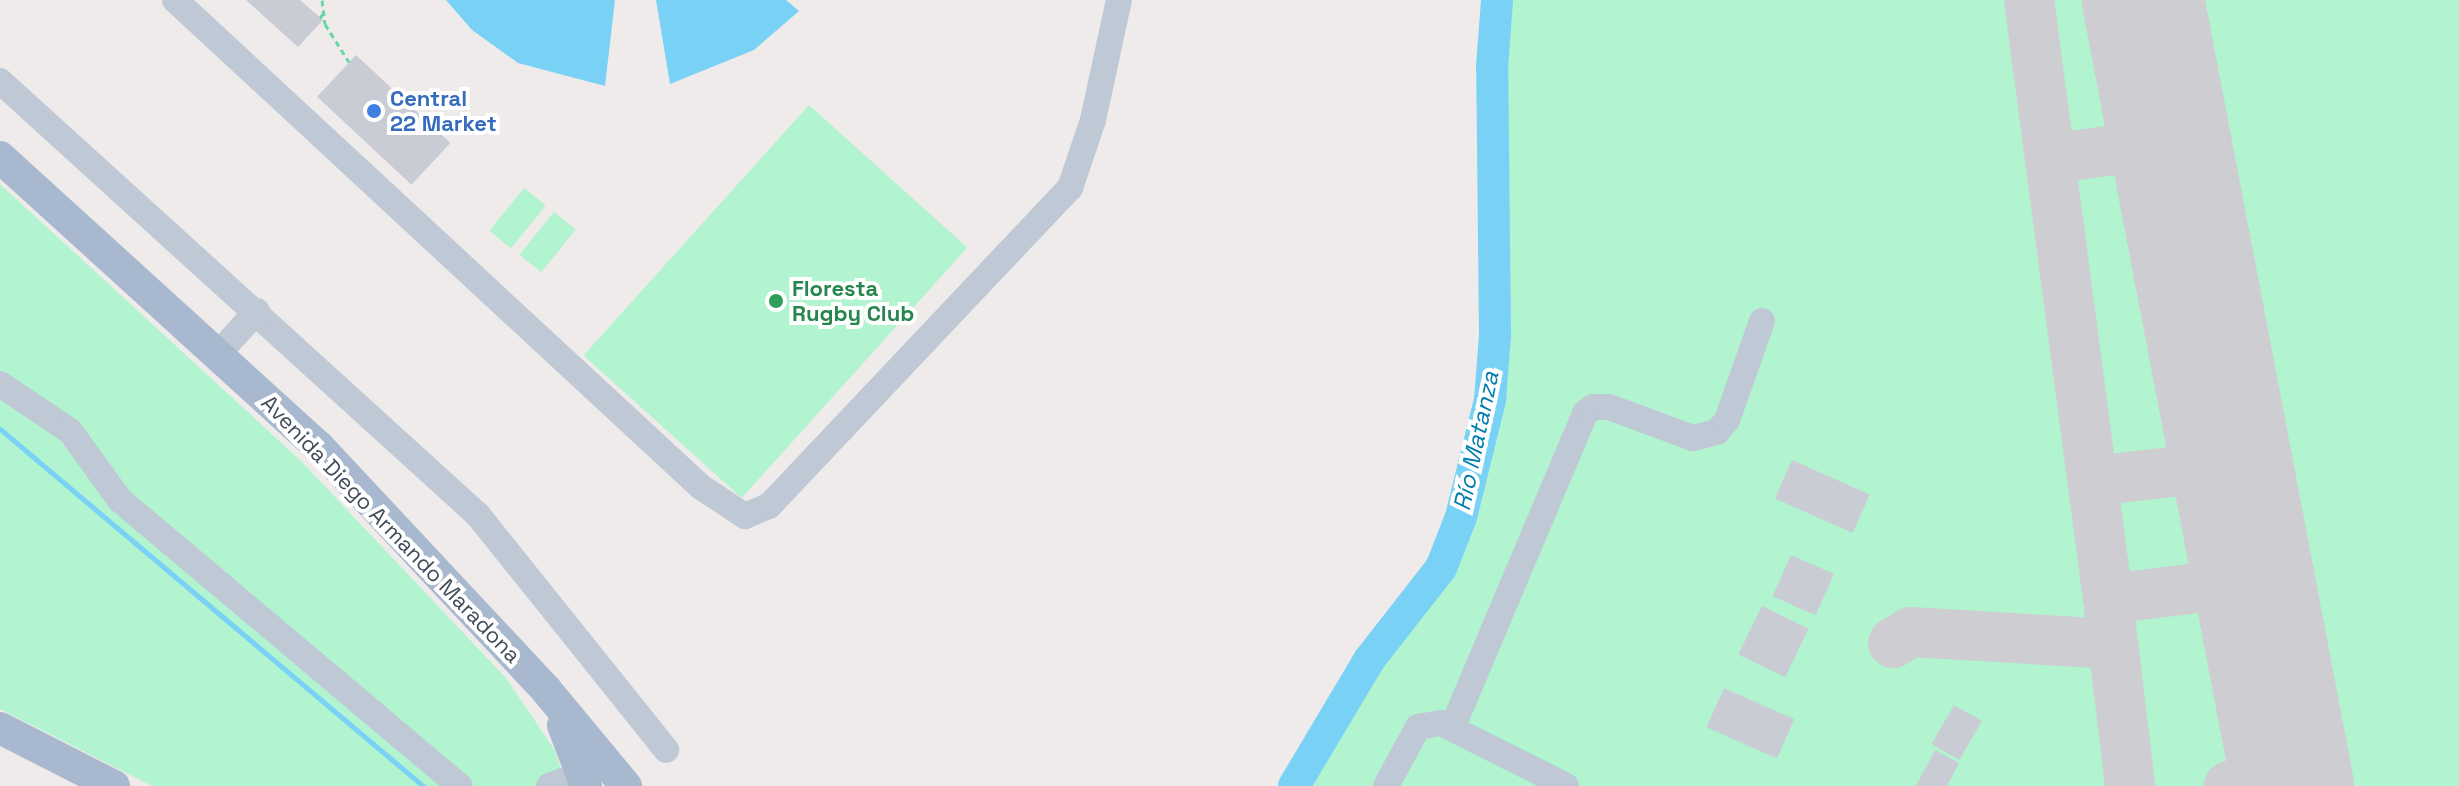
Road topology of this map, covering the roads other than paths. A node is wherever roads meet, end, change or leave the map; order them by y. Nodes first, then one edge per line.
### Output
1 (175, 0) edge
2 (1119, 0) edge
3 (0, 81) edge
4 (0, 157) edge
5 (257, 311) junction
6 (1762, 321) dead end
7 (218, 354) junction
8 (0, 384) edge
9 (547, 691) junction
10 (1453, 726) junction
11 (0, 728) edge
12 (666, 750) dead end
13 (584, 780) edge
14 (114, 786) edge
15 (460, 786) edge
16 (549, 786) edge
17 (626, 786) edge
18 (1386, 786) edge
19 (1566, 786) edge

1 - 2 street
3 - 5 street
4 - 7 main road, Avenida Diego Armando Maradona
5 - 7 street
5 - 12 street
6 - 10 street
7 - 9 main road, Avenida Diego Armando Maradona
8 - 15 street
9 - 13 main road
9 - 17 main road, Avenida Diego Armando Maradona
10 - 18 street
10 - 19 street
11 - 14 main road
13 - 16 street

